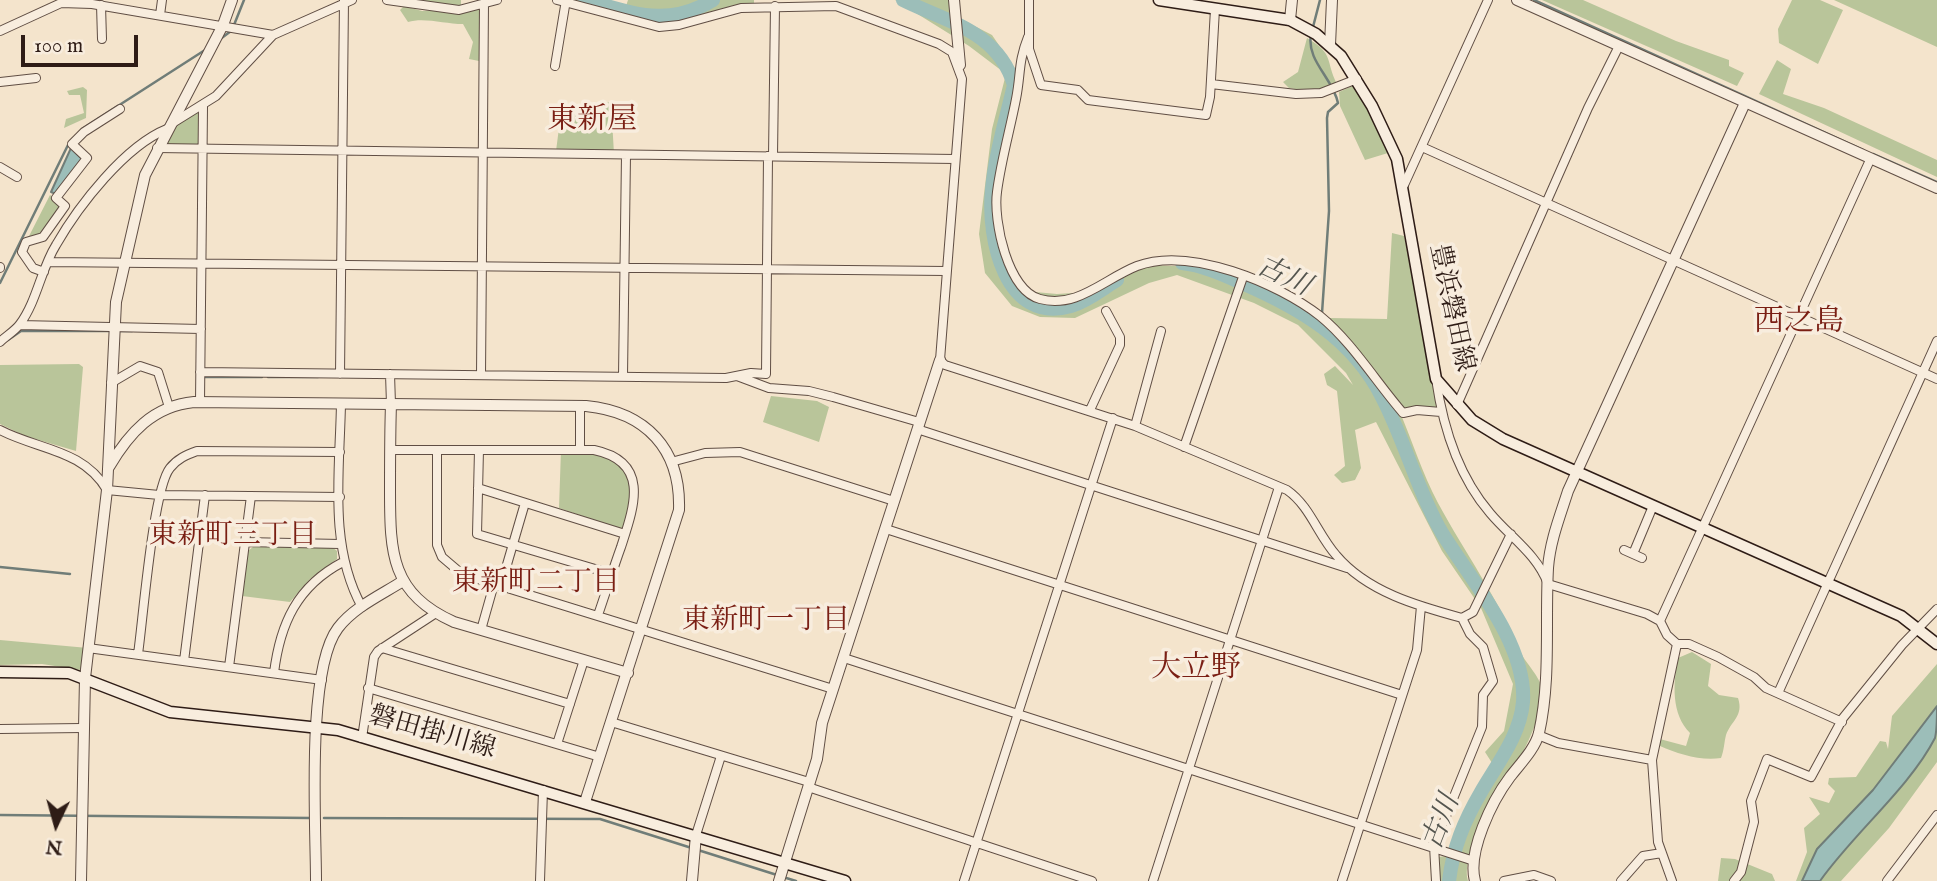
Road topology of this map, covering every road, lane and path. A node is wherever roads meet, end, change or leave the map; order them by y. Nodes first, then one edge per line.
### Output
1 (162, 0) edge
2 (232, 0) edge
3 (387, 0) edge
4 (497, 0) edge
5 (1029, 0) edge
6 (1159, 0) edge
7 (1292, 0) edge
8 (1332, 0) edge
9 (1488, 0) edge
10 (1517, 0) edge
11 (347, 1) edge
12 (563, 1) edge
13 (61, 2) edge
14 (484, 4) junction
15 (101, 5) junction
16 (775, 6) junction
17 (954, 6) edge
18 (1215, 9) junction
19 (160, 15) junction
20 (1290, 20) junction
21 (223, 25) junction
22 (0, 31) edge
23 (273, 35) junction
24 (1028, 37) junction
25 (102, 38) dead end
26 (1330, 44) junction
27 (1619, 46) junction
28 (960, 65) junction
29 (555, 66) dead end
30 (36, 78) dead end
31 (1357, 79) junction
32 (0, 82) edge
33 (1211, 84) junction
34 (1745, 103) junction
35 (203, 107) junction
36 (120, 109) dead end
37 (169, 127) junction
38 (1422, 147) junction
39 (157, 148) junction
40 (203, 150) junction
41 (342, 152) junction
42 (484, 153) junction
43 (626, 155) junction
44 (770, 156) junction
45 (955, 159) junction
46 (1870, 160) junction
47 (0, 167) edge
48 (18, 177) dead end
49 (1404, 185) junction
50 (1937, 188) edge
51 (1549, 203) junction
52 (1673, 260) junction
53 (48, 262) junction
54 (125, 262) junction
55 (201, 263) junction
56 (341, 264) junction
57 (482, 266) junction
58 (625, 268) junction
59 (767, 269) junction
60 (946, 271) junction
61 (44, 272) junction
62 (1242, 276) junction
63 (1105, 312) dead end
64 (1797, 317) junction
65 (20, 325) junction
66 (113, 328) junction
67 (201, 329) junction
68 (1161, 331) dead end
69 (1937, 341) edge
70 (0, 342) edge
71 (940, 360) junction
72 (200, 372) junction
73 (1923, 373) junction
74 (340, 374) junction
75 (390, 374) junction
76 (481, 375) junction
77 (623, 376) junction
78 (737, 376) junction
79 (1436, 379) junction
80 (1937, 379) edge
81 (111, 383) junction
82 (200, 402) junction
83 (341, 403) junction
84 (391, 404) junction
85 (1457, 405) junction
86 (580, 406) junction
87 (169, 407) junction
88 (1090, 410) junction
89 (1441, 412) junction
90 (1113, 418) junction
91 (918, 425) junction
92 (1135, 426) junction
93 (0, 430) edge
94 (1184, 447) junction
95 (390, 450) junction
96 (437, 450) junction
97 (479, 450) junction
98 (580, 450) junction
99 (340, 452) junction
100 (671, 462) junction
101 (109, 467) junction
102 (1577, 472) junction
103 (1091, 485) junction
104 (1279, 487) junction
105 (478, 488) junction
106 (107, 489) junction
107 (159, 495) junction
108 (205, 495) junction
109 (251, 496) junction
110 (340, 497) junction
111 (894, 502) junction
112 (525, 503) junction
113 (1653, 506) junction
114 (886, 528) junction
115 (1701, 528) junction
116 (625, 534) junction
117 (1511, 534) junction
118 (1262, 540) junction
119 (245, 542) junction
120 (340, 544) junction
121 (513, 545) junction
122 (1642, 558) dead end
123 (343, 562) junction
124 (1350, 569) junction
125 (612, 574) junction
126 (402, 581) junction
127 (1060, 583) junction
128 (498, 584) junction
129 (1548, 584) junction
130 (1827, 584) junction
131 (1421, 606) junction
132 (362, 607) junction
133 (1937, 609) edge
134 (436, 613) junction
135 (598, 615) junction
136 (1462, 618) junction
137 (1660, 621) junction
138 (642, 628) junction
139 (1919, 628) junction
140 (481, 630) junction
141 (1230, 639) junction
142 (1677, 643) junction
143 (1937, 644) edge
144 (88, 648) junction
145 (382, 648) junction
146 (138, 654) junction
147 (844, 658) junction
148 (584, 660) junction
149 (184, 661) junction
150 (229, 667) junction
151 (0, 672) edge
152 (274, 673) junction
153 (628, 673) junction
154 (85, 678) junction
155 (322, 680) junction
156 (368, 688) junction
157 (833, 689) junction
158 (1779, 691) junction
159 (1402, 695) junction
160 (570, 704) junction
161 (1017, 714) junction
162 (611, 722) junction
163 (1842, 722) junction
164 (317, 727) junction
165 (82, 728) junction
166 (0, 729) edge
167 (1538, 735) junction
168 (362, 737) junction
169 (557, 744) junction
170 (600, 757) junction
171 (721, 757) junction
172 (1652, 760) junction
173 (1189, 770) junction
174 (809, 784) junction
175 (543, 790) junction
176 (585, 802) junction
177 (1937, 815) edge
178 (1361, 825) junction
179 (696, 835) junction
180 (976, 844) junction
181 (1434, 846) junction
182 (1662, 852) junction
183 (1471, 861) junction
184 (784, 862) junction
185 (81, 881) edge
186 (316, 881) edge
187 (540, 881) edge
188 (692, 881) edge
189 (779, 881) edge
190 (845, 881) edge
191 (964, 881) edge
192 (1091, 881) edge
193 (1153, 881) edge
194 (1342, 881) edge
195 (1436, 881) edge
196 (1475, 881) edge
197 (1504, 881) edge
198 (1551, 881) edge
199 (1621, 881) edge
200 (1672, 881) edge
201 (1734, 881) edge
202 (1887, 881) edge

1 - 19 street
2 - 21 street
3 - 14 street
4 - 14 street
5 - 24 street
6 - 18 main road, 豊浜磐田線
7 - 20 street
8 - 26 street
9 - 38 street
10 - 27 street
11 - 23 street
11 - 41 street
12 - 16 street
12 - 29 street
13 - 15 street
13 - 22 street
14 - 42 street
15 - 19 street
15 - 25 street
16 - 28 street
16 - 44 street
17 - 28 street
18 - 20 main road, 豊浜磐田線
18 - 33 street
19 - 21 street
20 - 26 main road, 豊浜磐田線
21 - 23 street
21 - 37 street
23 - 35 street
24 - 33 street
24 - 62 street
26 - 31 main road, 豊浜磐田線
27 - 34 street
27 - 51 street
28 - 45 street
30 - 32 street
31 - 33 street
31 - 49 main road, 豊浜磐田線
34 - 46 street
34 - 52 street
35 - 37 street
35 - 40 street
36 - 61 street
37 - 39 street
37 - 53 street
38 - 49 street
38 - 51 street
39 - 40 street
39 - 54 street
40 - 41 street
40 - 55 street
41 - 42 street
41 - 56 street
42 - 43 street
42 - 57 street
43 - 44 street
43 - 58 street
44 - 45 street
44 - 59 street
45 - 60 street
46 - 50 street
46 - 64 street
47 - 48 street
49 - 79 main road, 豊浜磐田線
51 - 52 street
51 - 85 street
52 - 64 street
52 - 102 street
53 - 54 street
53 - 61 street
54 - 55 street
54 - 66 street
55 - 56 street
55 - 67 street
56 - 57 street
56 - 74 street
57 - 58 street
57 - 76 street
58 - 59 street
58 - 77 street
59 - 60 street
59 - 78 street
60 - 71 street
61 - 65 street
62 - 89 street
62 - 94 street
63 - 88 street
64 - 73 street
64 - 115 street
65 - 66 street
65 - 70 street
66 - 67 street
66 - 81 street
67 - 72 street
68 - 92 street
69 - 73 street
71 - 88 street
71 - 91 street
72 - 74 street
72 - 82 street
73 - 80 street
73 - 130 street
74 - 75 street
75 - 76 street
75 - 84 street
76 - 77 street
77 - 78 street
78 - 91 street
79 - 85 main road, 豊浜磐田線
79 - 89 street
81 - 87 street
81 - 101 street
82 - 83 street
82 - 87 street
83 - 84 street
83 - 99 street
84 - 86 street
84 - 95 street
85 - 102 main road, 豊浜磐田線
86 - 98 street
86 - 100 street
87 - 101 street
88 - 90 street
89 - 117 street
90 - 92 street
90 - 103 street
91 - 103 street
91 - 111 street
92 - 94 street
93 - 106 street
94 - 104 street
95 - 96 street
95 - 126 street
96 - 97 street
96 - 128 street
97 - 98 street
97 - 105 street
98 - 116 street
99 - 107 street
99 - 110 street
100 - 111 street
100 - 138 street
101 - 106 street
102 - 113 main road, 豊浜磐田線
102 - 129 street
103 - 118 street
103 - 127 street
104 - 118 street
104 - 124 street
105 - 112 street
105 - 121 street
106 - 107 street
106 - 144 street
107 - 108 street
107 - 146 street
108 - 109 street
108 - 149 street
109 - 110 street
109 - 119 street
110 - 120 street
111 - 114 street
112 - 116 street
112 - 121 street
113 - 115 main road, 豊浜磐田線
113 - 122 street
114 - 127 street
114 - 147 street
115 - 130 main road, 豊浜磐田線
115 - 137 street
116 - 125 street
117 - 129 street
117 - 136 street
118 - 124 street
118 - 141 street
119 - 120 street
119 - 150 street
120 - 123 street
121 - 125 street
121 - 128 street
123 - 132 street
123 - 152 street
124 - 131 street
125 - 135 street
126 - 132 street
126 - 134 street
127 - 141 street
127 - 161 street
128 - 135 street
128 - 140 street
129 - 137 street
129 - 167 street
130 - 139 main road, 豊浜磐田線
130 - 158 street
131 - 136 street
131 - 159 street
132 - 155 street
133 - 139 street
134 - 140 street
134 - 145 street
135 - 138 street
136 - 181 street
137 - 142 street
138 - 153 street
138 - 157 street
139 - 143 main road, 豊浜磐田線
139 - 163 street
140 - 148 street
141 - 159 street
141 - 173 street
142 - 158 street
142 - 172 street
144 - 146 street
144 - 154 street
145 - 156 street
145 - 160 street
146 - 149 street
147 - 157 street
147 - 161 street
148 - 153 street
148 - 160 street
149 - 150 street
150 - 152 street
151 - 154 main road, 磐田掛川線
152 - 155 street
153 - 162 street
154 - 164 main road, 磐田掛川線
154 - 165 street
155 - 164 street
156 - 168 street
156 - 169 street
157 - 174 street
158 - 163 street
159 - 178 street
160 - 169 street
161 - 173 street
161 - 180 street
162 - 170 street
162 - 171 street
163 - 201 street
164 - 168 main road, 磐田掛川線
164 - 186 street
165 - 166 street
165 - 185 street
167 - 172 street
167 - 183 street
168 - 175 main road, 磐田掛川線
169 - 170 street
170 - 176 street
171 - 174 street
171 - 179 street
172 - 182 street
173 - 178 street
173 - 193 street
174 - 180 street
174 - 184 street
175 - 176 main road, 磐田掛川線
175 - 187 street
176 - 179 main road, 磐田掛川線
177 - 202 street
178 - 181 street
178 - 194 street
179 - 184 main road, 磐田掛川線
179 - 188 street
180 - 191 street
180 - 192 street
181 - 183 street
181 - 195 street
182 - 199 street
182 - 200 street
183 - 196 street
184 - 189 street
184 - 190 main road, 磐田掛川線
197 - 198 street

